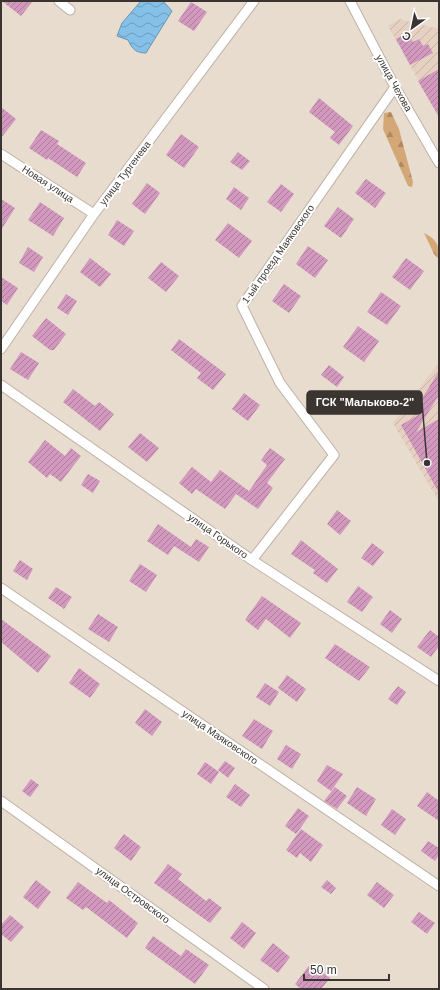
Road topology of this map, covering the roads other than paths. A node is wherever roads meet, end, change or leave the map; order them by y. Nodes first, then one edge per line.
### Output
1 (59, 1) edge
2 (254, 1) edge
3 (350, 1) edge
4 (70, 10) dead end
5 (395, 86) junction
6 (1, 154) edge
7 (439, 163) edge
8 (94, 214) junction
9 (1, 349) edge
10 (1, 385) edge
11 (252, 560) junction
12 (1, 588) edge
13 (439, 681) edge
14 (1, 801) edge
15 (439, 886) edge
16 (264, 989) edge

1 - 4 street
2 - 8 street, улица Тургенева
3 - 5 street, улица Чехова
5 - 7 street, улица Чехова
5 - 11 street, 1-ый проезд Маяковского
6 - 8 street, Новая улица
8 - 9 street, улица Тургенева
10 - 11 street, улица Горького
11 - 13 street, улица Горького
12 - 15 street, улица Маяковского
14 - 16 street, улица Островского

